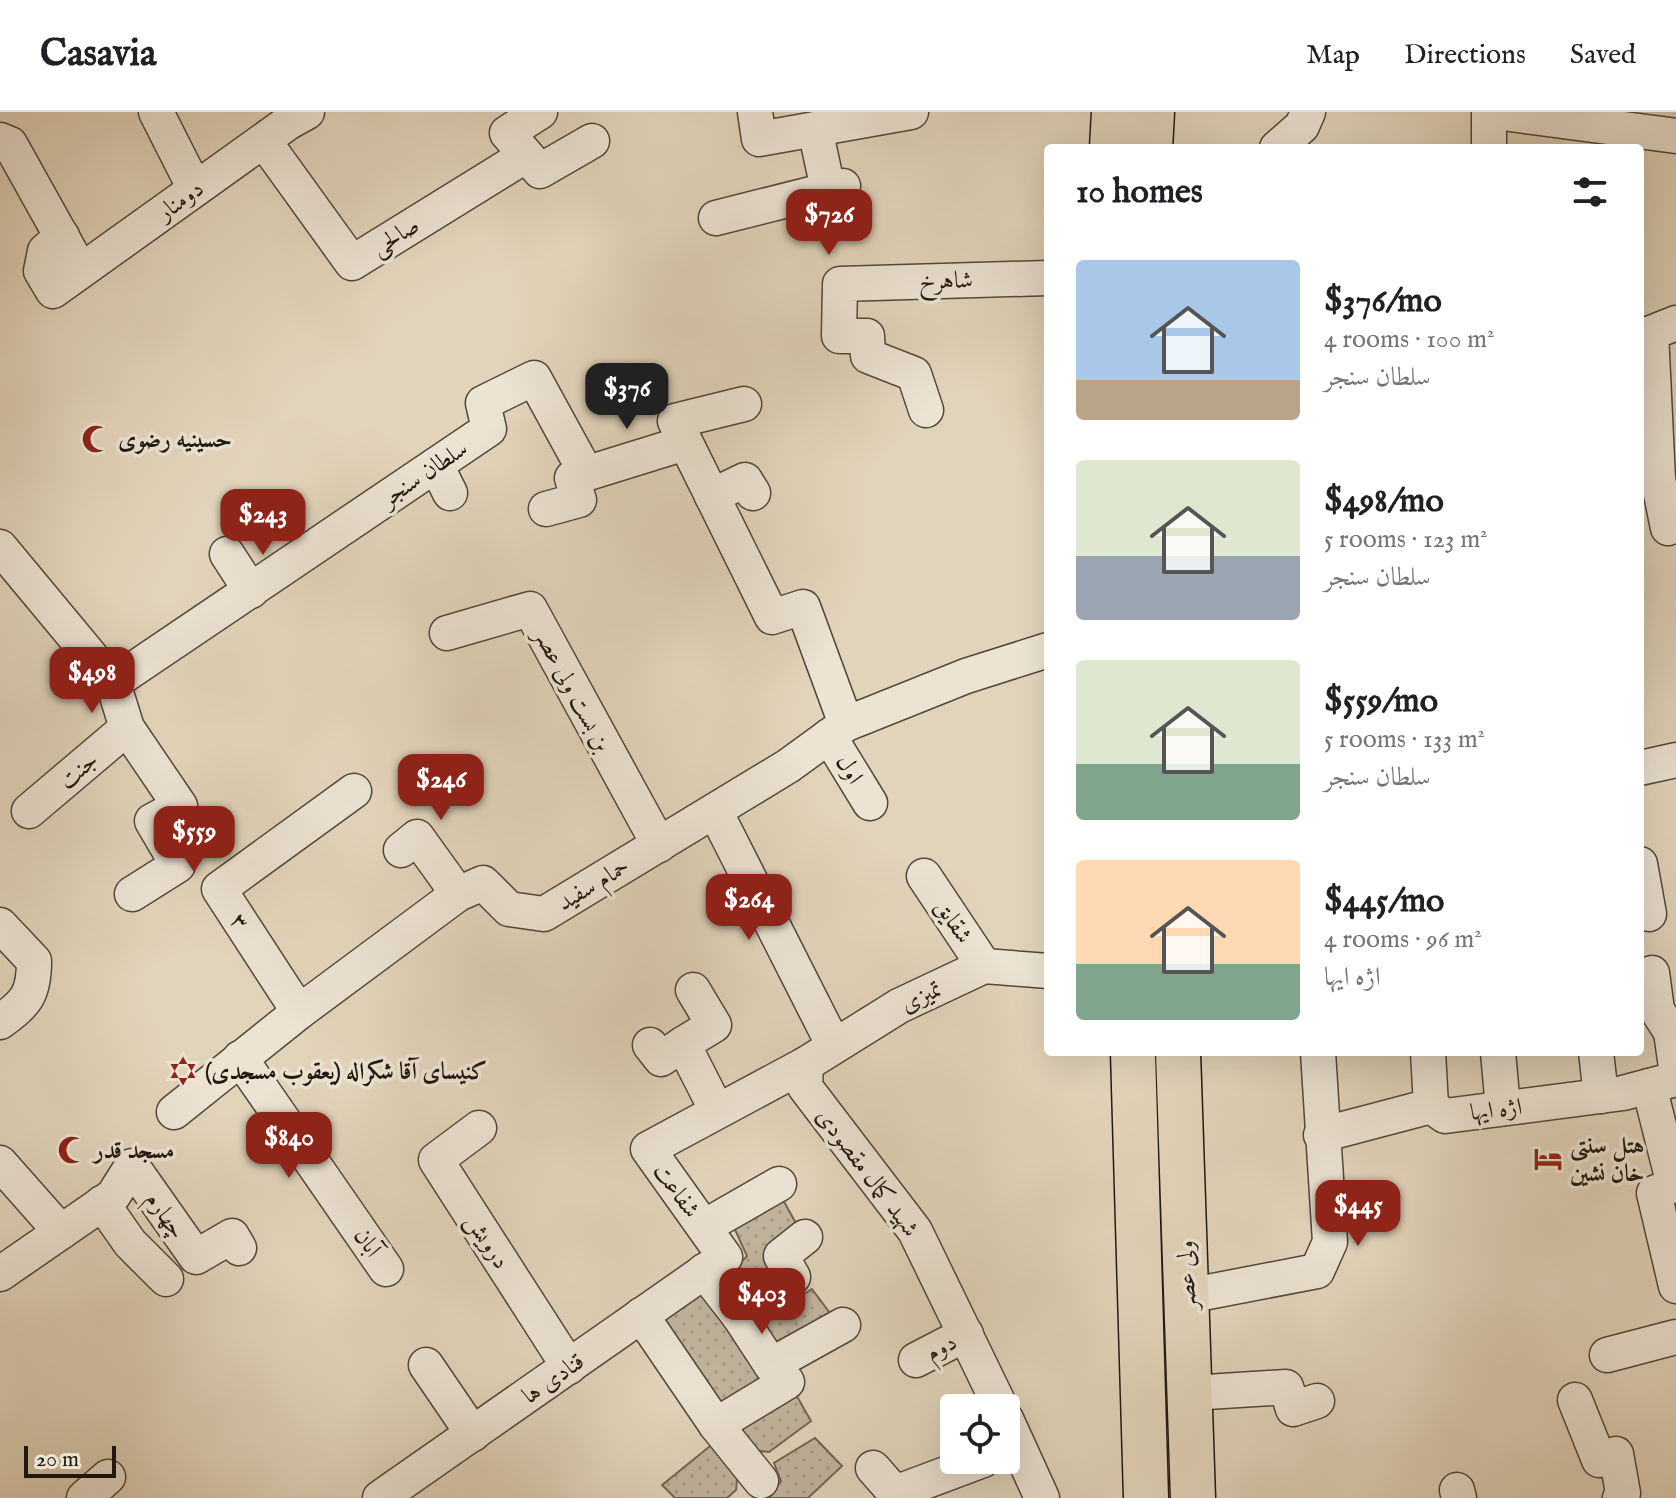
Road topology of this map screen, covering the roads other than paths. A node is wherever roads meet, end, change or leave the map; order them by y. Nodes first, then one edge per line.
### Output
1 (156, 112) edge
2 (307, 112) edge
3 (540, 112) edge
4 (755, 112) edge
5 (911, 112) edge
6 (1114, 112) edge
7 (1152, 112) edge
8 (1308, 112) edge
9 (1489, 112) edge
10 (1496, 112) edge
11 (1672, 128) edge
12 (815, 129) junction
13 (0, 140) edge
14 (1626, 140) edge
15 (264, 141) junction
16 (592, 141) dead end
17 (1112, 144) edge
18 (1150, 144) edge
19 (1282, 144) edge
20 (1489, 144) edge
21 (525, 156) junction
22 (195, 189) junction
23 (716, 218) dead end
24 (62, 236) junction
25 (81, 271) junction
26 (1044, 278) edge
27 (1664, 328) edge
28 (744, 404) dead end
29 (926, 410) dead end
30 (685, 443) junction
31 (586, 473) junction
32 (753, 493) dead end
33 (712, 496) junction
34 (546, 509) dead end
35 (1668, 528) dead end
36 (0, 547) edge
37 (227, 554) dead end
38 (251, 591) junction
39 (447, 633) dead end
40 (1044, 651) edge
41 (113, 683) junction
42 (127, 728) junction
43 (838, 730) junction
44 (1676, 760) edge
45 (1644, 767) edge
46 (354, 791) dead end
47 (870, 803) dead end
48 (29, 811) dead end
49 (715, 811) junction
50 (659, 845) junction
51 (401, 850) dead end
52 (924, 876) dead end
53 (1644, 886) edge
54 (132, 894) dead end
55 (458, 894) junction
56 (1649, 914) dead end
57 (0, 925) edge
58 (984, 966) junction
59 (1044, 971) edge
60 (1652, 973) dead end
61 (693, 990) dead end
62 (299, 1012) junction
63 (0, 1022) edge
64 (820, 1055) junction
65 (1133, 1056) edge
66 (1178, 1056) edge
67 (1318, 1056) edge
68 (1428, 1056) edge
69 (1498, 1056) edge
70 (1596, 1056) edge
71 (240, 1058) junction
72 (1667, 1077) edge
73 (1601, 1096) junction
74 (1431, 1106) junction
75 (1503, 1108) junction
76 (717, 1111) junction
77 (174, 1112) dead end
78 (479, 1128) dead end
79 (1321, 1135) junction
80 (0, 1163) edge
81 (779, 1184) dead end
82 (1666, 1198) edge
83 (102, 1203) junction
84 (704, 1227) junction
85 (61, 1232) junction
86 (805, 1237) dead end
87 (239, 1248) dead end
88 (714, 1264) junction
89 (386, 1269) dead end
90 (0, 1274) edge
91 (166, 1279) dead end
92 (1676, 1286) edge
93 (1187, 1296) junction
94 (641, 1315) junction
95 (739, 1316) junction
96 (843, 1325) dead end
97 (966, 1334) junction
98 (1676, 1337) edge
99 (1607, 1355) dead end
100 (916, 1360) dead end
101 (426, 1365) dead end
102 (771, 1365) junction
103 (569, 1367) junction
104 (1191, 1393) junction
105 (994, 1394) edge
106 (1575, 1400) dead end
107 (1317, 1401) dead end
108 (716, 1425) junction
109 (473, 1434) junction
110 (1020, 1457) edge
111 (873, 1468) dead end
112 (946, 1474) edge
113 (761, 1481) dead end
114 (380, 1498) edge
115 (1042, 1498) edge
116 (1146, 1498) edge
117 (1193, 1498) edge
118 (1620, 1498) edge

1 - 22 street
2 - 15 street, دومنار
3 - 21 street
4 - 12 street
5 - 12 street
6 - 17 main road
7 - 18 main road
8 - 19 street
9 - 20 street
10 - 14 street
11 - 14 street
12 - 23 street
13 - 24 street
15 - 21 street, صالحی
15 - 22 street, دومنار
16 - 21 street
22 - 25 street, دومنار
24 - 25 street
24 - 25 street, دومنار
26 - 29 street, شاهرخ
27 - 35 street
28 - 30 street
30 - 31 street
30 - 33 street
31 - 34 street
31 - 38 street, سلطان سنجر
32 - 33 street
33 - 43 street
36 - 41 street
37 - 38 street
38 - 41 street, سلطان سنجر
39 - 50 street, بن بست ولی عصر
40 - 43 street, حمام سفید
41 - 42 street
42 - 48 street, جنت
42 - 54 street
43 - 47 street, اول
43 - 49 street, حمام سفید
44 - 45 street
46 - 62 street, ۳
49 - 50 street, حمام سفید
49 - 64 street, شهید کمال مقصودی
50 - 55 street, حمام سفید
51 - 55 street
52 - 58 street, شقایق
53 - 56 street
55 - 62 street
57 - 63 street
58 - 59 street, تمیزی
58 - 64 street, تمیزی
60 - 72 street
61 - 76 street
62 - 71 street
64 - 76 street, شفاعت
64 - 97 street, شهید کمال مقصودی
65 - 116 main road, ولی عصر
66 - 93 main road, ولی عصر
67 - 79 street
68 - 74 street
69 - 75 street
70 - 73 street
71 - 77 street
71 - 89 street, آبان
72 - 73 street, اژه ایها
72 - 82 street
73 - 75 street, اژه ایها
74 - 75 street, اژه ایها
74 - 79 street, اژه ایها
76 - 84 street, شفاعت
78 - 103 street, درویش
79 - 93 street
80 - 85 street
81 - 84 street
82 - 92 street
83 - 85 street
83 - 87 street, چهارم
83 - 91 street
84 - 88 street, شفاعت
85 - 90 street
86 - 95 street
88 - 94 street, قنادی ها
88 - 95 street, شفاعت
93 - 104 main road, ولی عصر
94 - 103 street, قنادی ها
94 - 108 street
95 - 102 street, شفاعت
96 - 102 street
97 - 100 street, دوم
97 - 105 street, شهید کمال مقصودی
98 - 99 street
101 - 109 street
102 - 108 street
103 - 109 street, قنادی ها
104 - 107 street
104 - 117 main road, ولی عصر
106 - 118 street
108 - 113 street
109 - 114 street, قنادی ها
110 - 115 street
111 - 112 street

